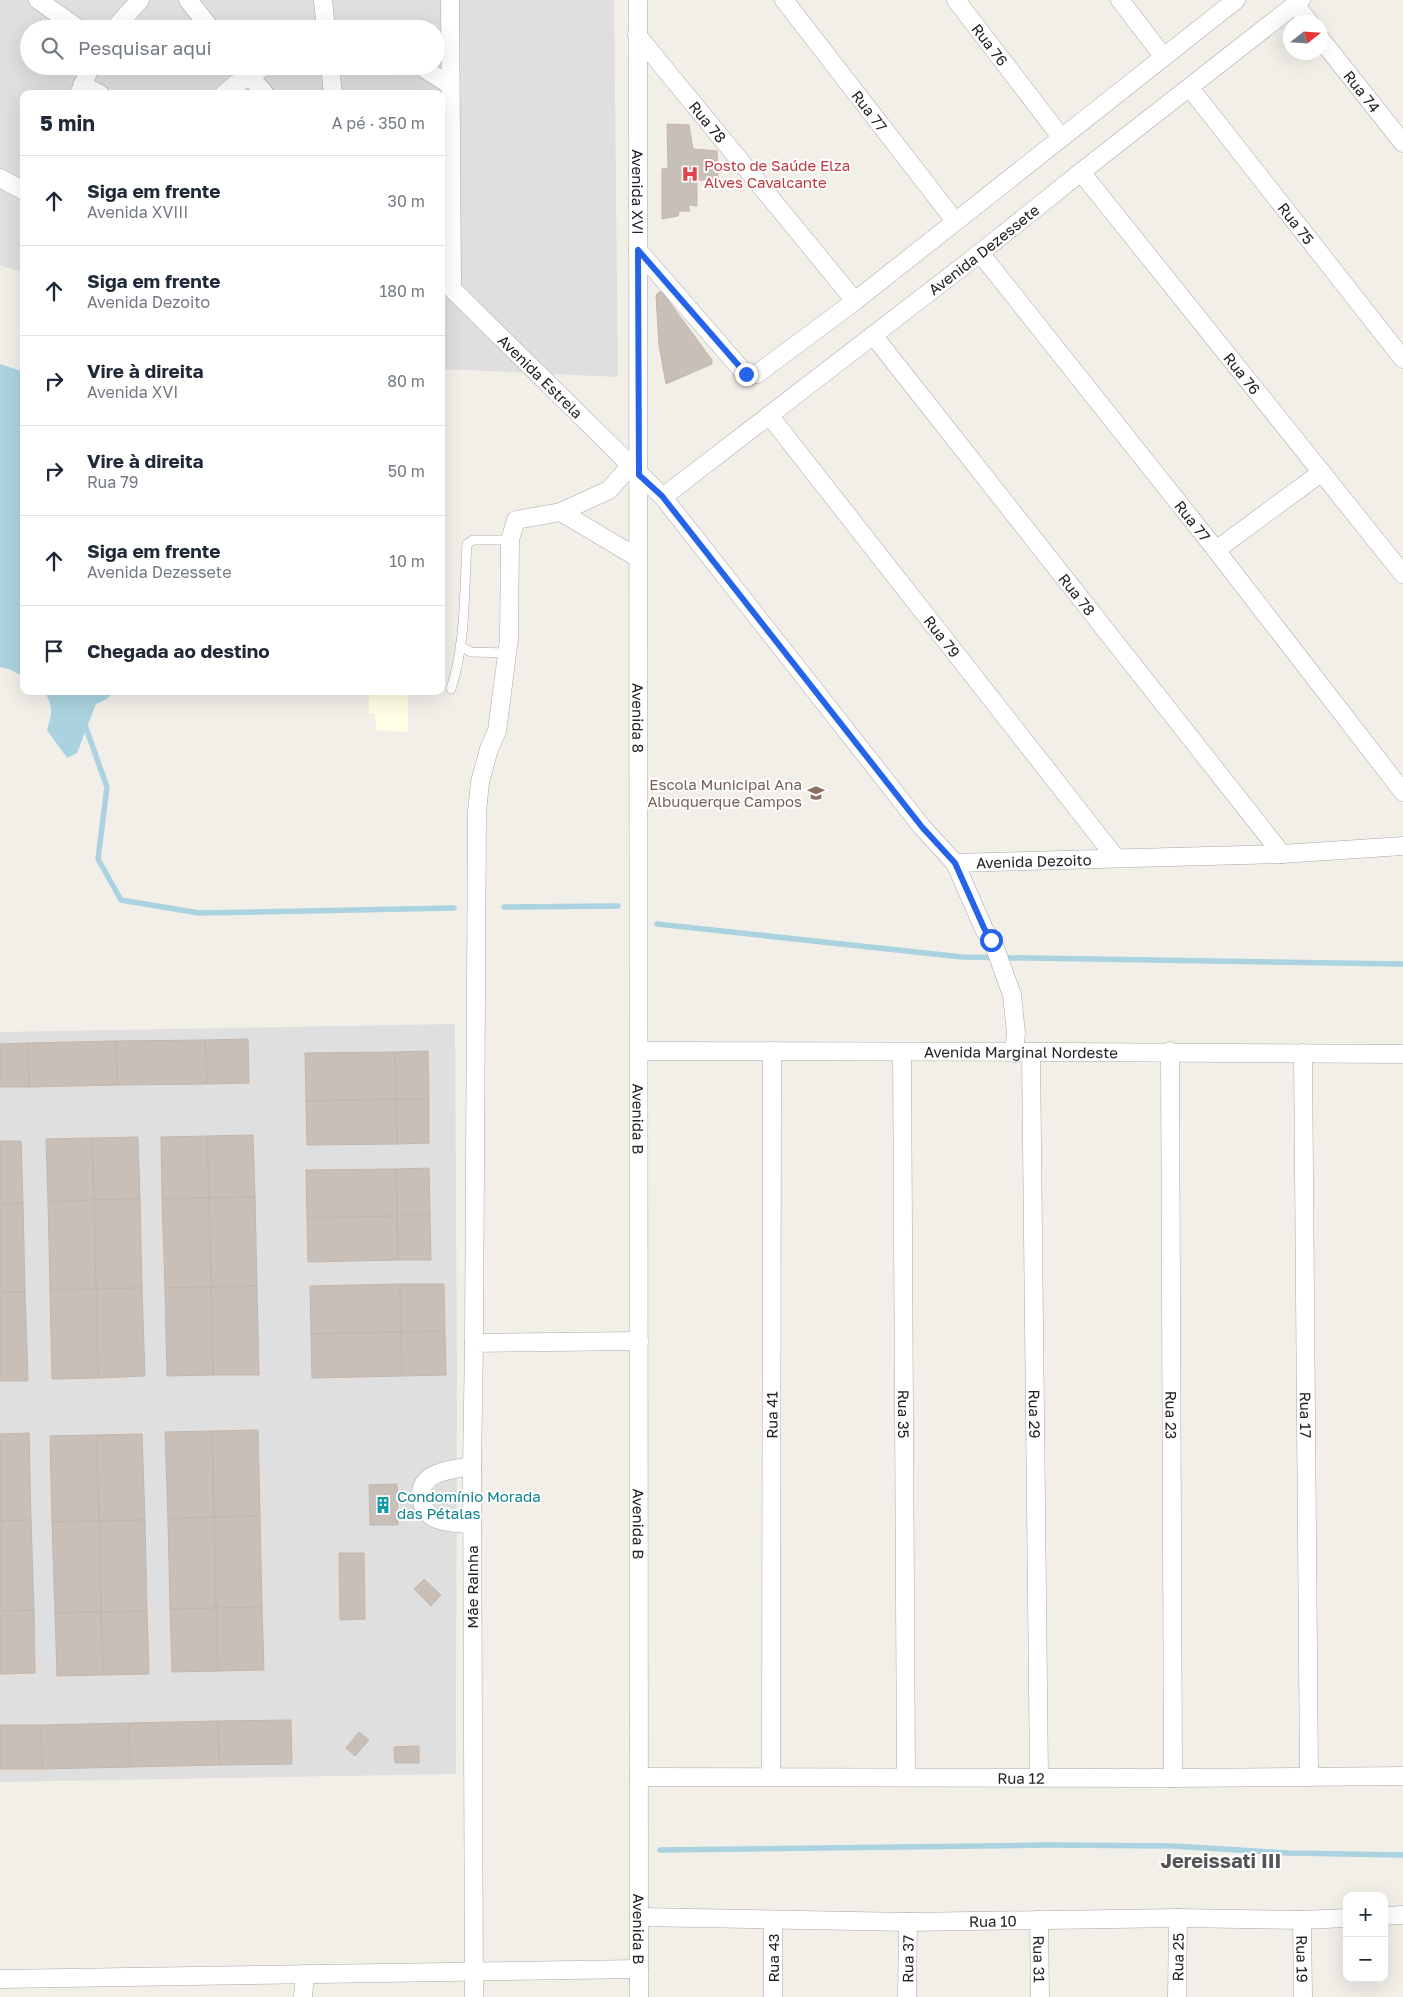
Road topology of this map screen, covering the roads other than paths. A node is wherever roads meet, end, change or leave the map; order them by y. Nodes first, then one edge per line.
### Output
1 (38, 0) edge
2 (140, 0) edge
3 (188, 0) edge
4 (323, 0) edge
5 (450, 0) edge
6 (638, 0) edge
7 (784, 0) edge
8 (956, 0) edge
9 (1120, 0) edge
10 (1236, 0) edge
11 (1298, 2) edge
12 (1305, 15) edge
13 (66, 20) edge
14 (122, 20) edge
15 (204, 20) edge
16 (325, 20) edge
17 (638, 35) junction
18 (1328, 48) edge
19 (1163, 56) junction
20 (87, 75) edge
21 (241, 75) edge
22 (249, 75) edge
23 (331, 75) edge
24 (434, 75) edge
25 (450, 85) junction
26 (1190, 88) junction
27 (80, 90) edge
28 (228, 90) edge
29 (262, 90) edge
30 (332, 90) edge
31 (1061, 137) junction
32 (1403, 143) edge
33 (1081, 172) junction
34 (0, 178) edge
35 (20, 188) edge
36 (955, 220) junction
37 (638, 250) junction
38 (980, 253) junction
39 (446, 283) edge
40 (855, 302) junction
41 (873, 335) junction
42 (1403, 358) edge
43 (769, 415) junction
44 (634, 470) junction
45 (1322, 472) junction
46 (662, 496) junction
47 (561, 512) junction
48 (510, 540) junction
49 (1216, 550) junction
50 (638, 558) junction
51 (1403, 574) edge
52 (460, 646) junction
53 (507, 653) junction
54 (451, 690) dead end
55 (1403, 792) edge
56 (1403, 846) edge
57 (1282, 854) junction
58 (1116, 858) junction
59 (955, 863) junction
60 (640, 1051) junction
61 (772, 1051) junction
62 (1170, 1051) junction
63 (902, 1052) junction
64 (1022, 1053) junction
65 (1303, 1053) junction
66 (1403, 1054) edge
67 (639, 1341) junction
68 (474, 1343) junction
69 (472, 1466) junction
70 (472, 1525) junction
71 (639, 1776) junction
72 (906, 1776) junction
73 (1403, 1776) edge
74 (771, 1777) junction
75 (1039, 1777) junction
76 (1309, 1777) junction
77 (1173, 1778) junction
78 (1403, 1915) edge
79 (1388, 1916) edge
80 (639, 1917) junction
81 (1178, 1918) junction
82 (1343, 1918) edge
83 (773, 1920) junction
84 (1039, 1920) junction
85 (1302, 1920) junction
86 (908, 1922) junction
87 (639, 1969) junction
88 (472, 1972) junction
89 (304, 1974) junction
90 (0, 1979) edge
91 (304, 1997) edge
92 (474, 1997) edge
93 (639, 1997) edge
94 (773, 1997) edge
95 (907, 1997) edge
96 (1040, 1997) edge
97 (1177, 1997) edge
98 (1303, 1997) edge

1 - 13 street
2 - 14 street
3 - 15 street
4 - 16 street
5 - 25 street
6 - 17 street, Avenida XVI
7 - 36 street, Rua 77
8 - 31 street, Rua 76
9 - 19 street
10 - 19 street
11 - 12 street
11 - 26 street, Avenida Dezessete
17 - 37 street, Avenida XVI
17 - 40 street, Rua 78
18 - 32 street, Rua 74
19 - 31 street
20 - 27 street
21 - 28 street
22 - 29 street
23 - 30 street
24 - 25 street
25 - 39 street
26 - 33 street, Avenida Dezessete
26 - 42 street, Rua 75
31 - 36 street
33 - 38 street, Avenida Dezessete
33 - 45 street, Rua 76
34 - 35 street
36 - 40 street
37 - 40 street
37 - 44 street, Avenida XVI
38 - 41 street, Avenida Dezessete
38 - 49 street, Rua 77
39 - 44 street, Avenida Estrela
41 - 43 street, Avenida Dezessete
41 - 57 street, Rua 78
43 - 46 street, Avenida Dezessete
43 - 58 street, Rua 79
44 - 46 street, Avenida Dezoito
44 - 47 street
44 - 50 street, Avenida 8
45 - 49 street
45 - 51 street, Rua 76
46 - 59 street, Avenida Dezoito
47 - 48 street
47 - 50 street
48 - 52 lane
48 - 53 street, Mãe Rainha
49 - 55 street, Rua 77
50 - 60 street, Avenida 8
52 - 53 lane
52 - 54 lane
53 - 68 street, Mãe Rainha
56 - 57 street, Avenida Dezoito
57 - 58 street, Avenida Dezoito
58 - 59 street, Avenida Dezoito
59 - 64 street, Rua 29
60 - 61 street, Avenida Marginal Nordeste
60 - 67 street, Avenida B
61 - 63 street, Avenida Marginal Nordeste
61 - 74 street, Rua 41
62 - 64 street, Avenida Marginal Nordeste
62 - 65 street, Avenida Marginal Nordeste
62 - 77 street, Rua 23
63 - 64 street, Avenida Marginal Nordeste
63 - 72 street, Rua 35
64 - 75 street, Rua 29
65 - 66 street, Avenida Marginal Nordeste
65 - 76 street, Rua 17
67 - 68 street
67 - 71 street, Avenida B
68 - 69 street, Mãe Rainha
69 - 70 street, Mãe Rainha
69 - 70 street
70 - 88 street, Mãe Rainha
71 - 74 street, Rua 12
71 - 80 street, Avenida B
72 - 74 street, Rua 12
72 - 75 street, Rua 12
73 - 76 street, Rua 12
75 - 77 street, Rua 12
76 - 77 street, Rua 12
78 - 79 street
80 - 83 street, Rua 10
80 - 87 street, Avenida B
81 - 84 street, Rua 10
81 - 85 street, Rua 10
81 - 97 street, Rua 25
82 - 85 street, Rua 10
83 - 86 street, Rua 10
83 - 94 street, Rua 43
84 - 86 street, Rua 10
84 - 96 street, Rua 31
85 - 98 street, Rua 19
86 - 95 street, Rua 37
87 - 88 street
87 - 93 street, Avenida B
88 - 89 street
88 - 92 street, Mãe Rainha
89 - 90 street
89 - 91 street

